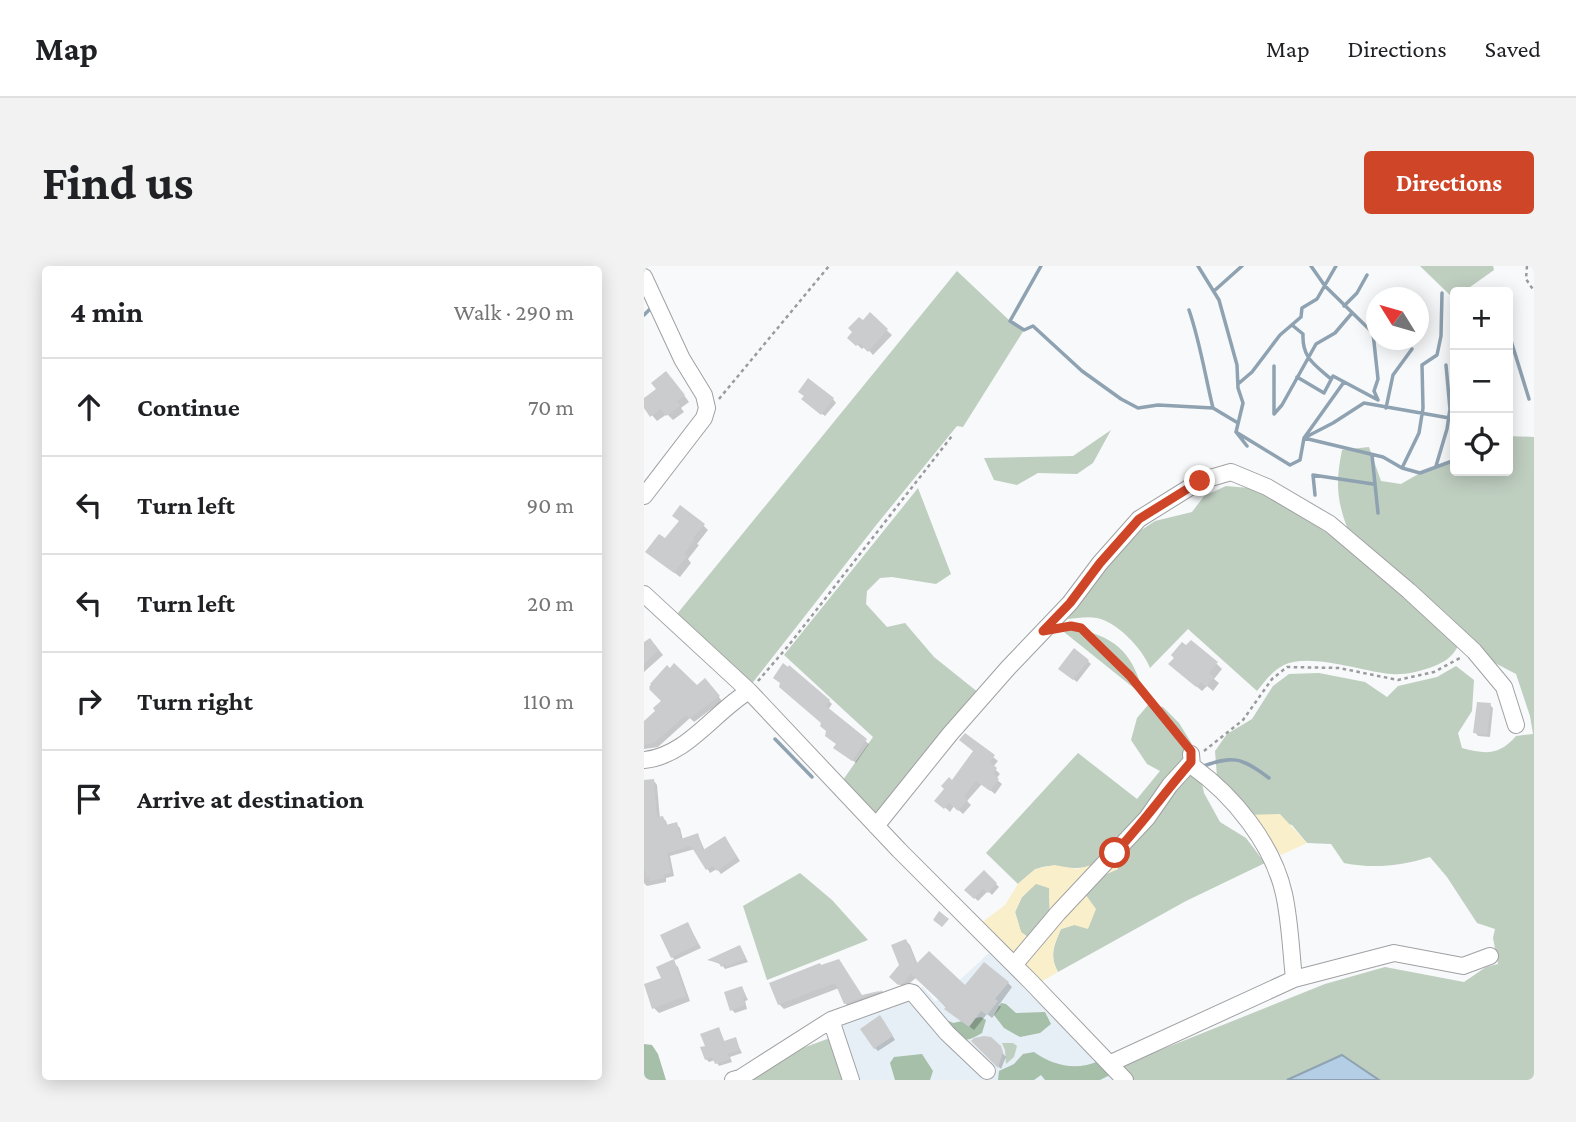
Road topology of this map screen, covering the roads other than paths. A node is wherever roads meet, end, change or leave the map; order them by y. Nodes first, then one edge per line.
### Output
1 (644, 277) edge
2 (649, 302) edge
3 (644, 496) edge
4 (644, 594) edge
5 (749, 691) junction
6 (1516, 725) dead end
7 (644, 760) edge
8 (876, 825) junction
9 (1490, 956) dead end
10 (1014, 965) junction
11 (1294, 979) junction
12 (831, 1020) junction
13 (1111, 1063) junction
14 (987, 1072) dead end
15 (733, 1080) edge
16 (851, 1080) edge
17 (1125, 1080) edge

1 - 2 street
2 - 3 street
4 - 5 street
5 - 7 street
5 - 8 street
6 - 8 street
8 - 10 street
9 - 11 street
10 - 11 street
10 - 13 street
11 - 13 street
12 - 14 street
12 - 15 street
12 - 16 street
13 - 17 street

